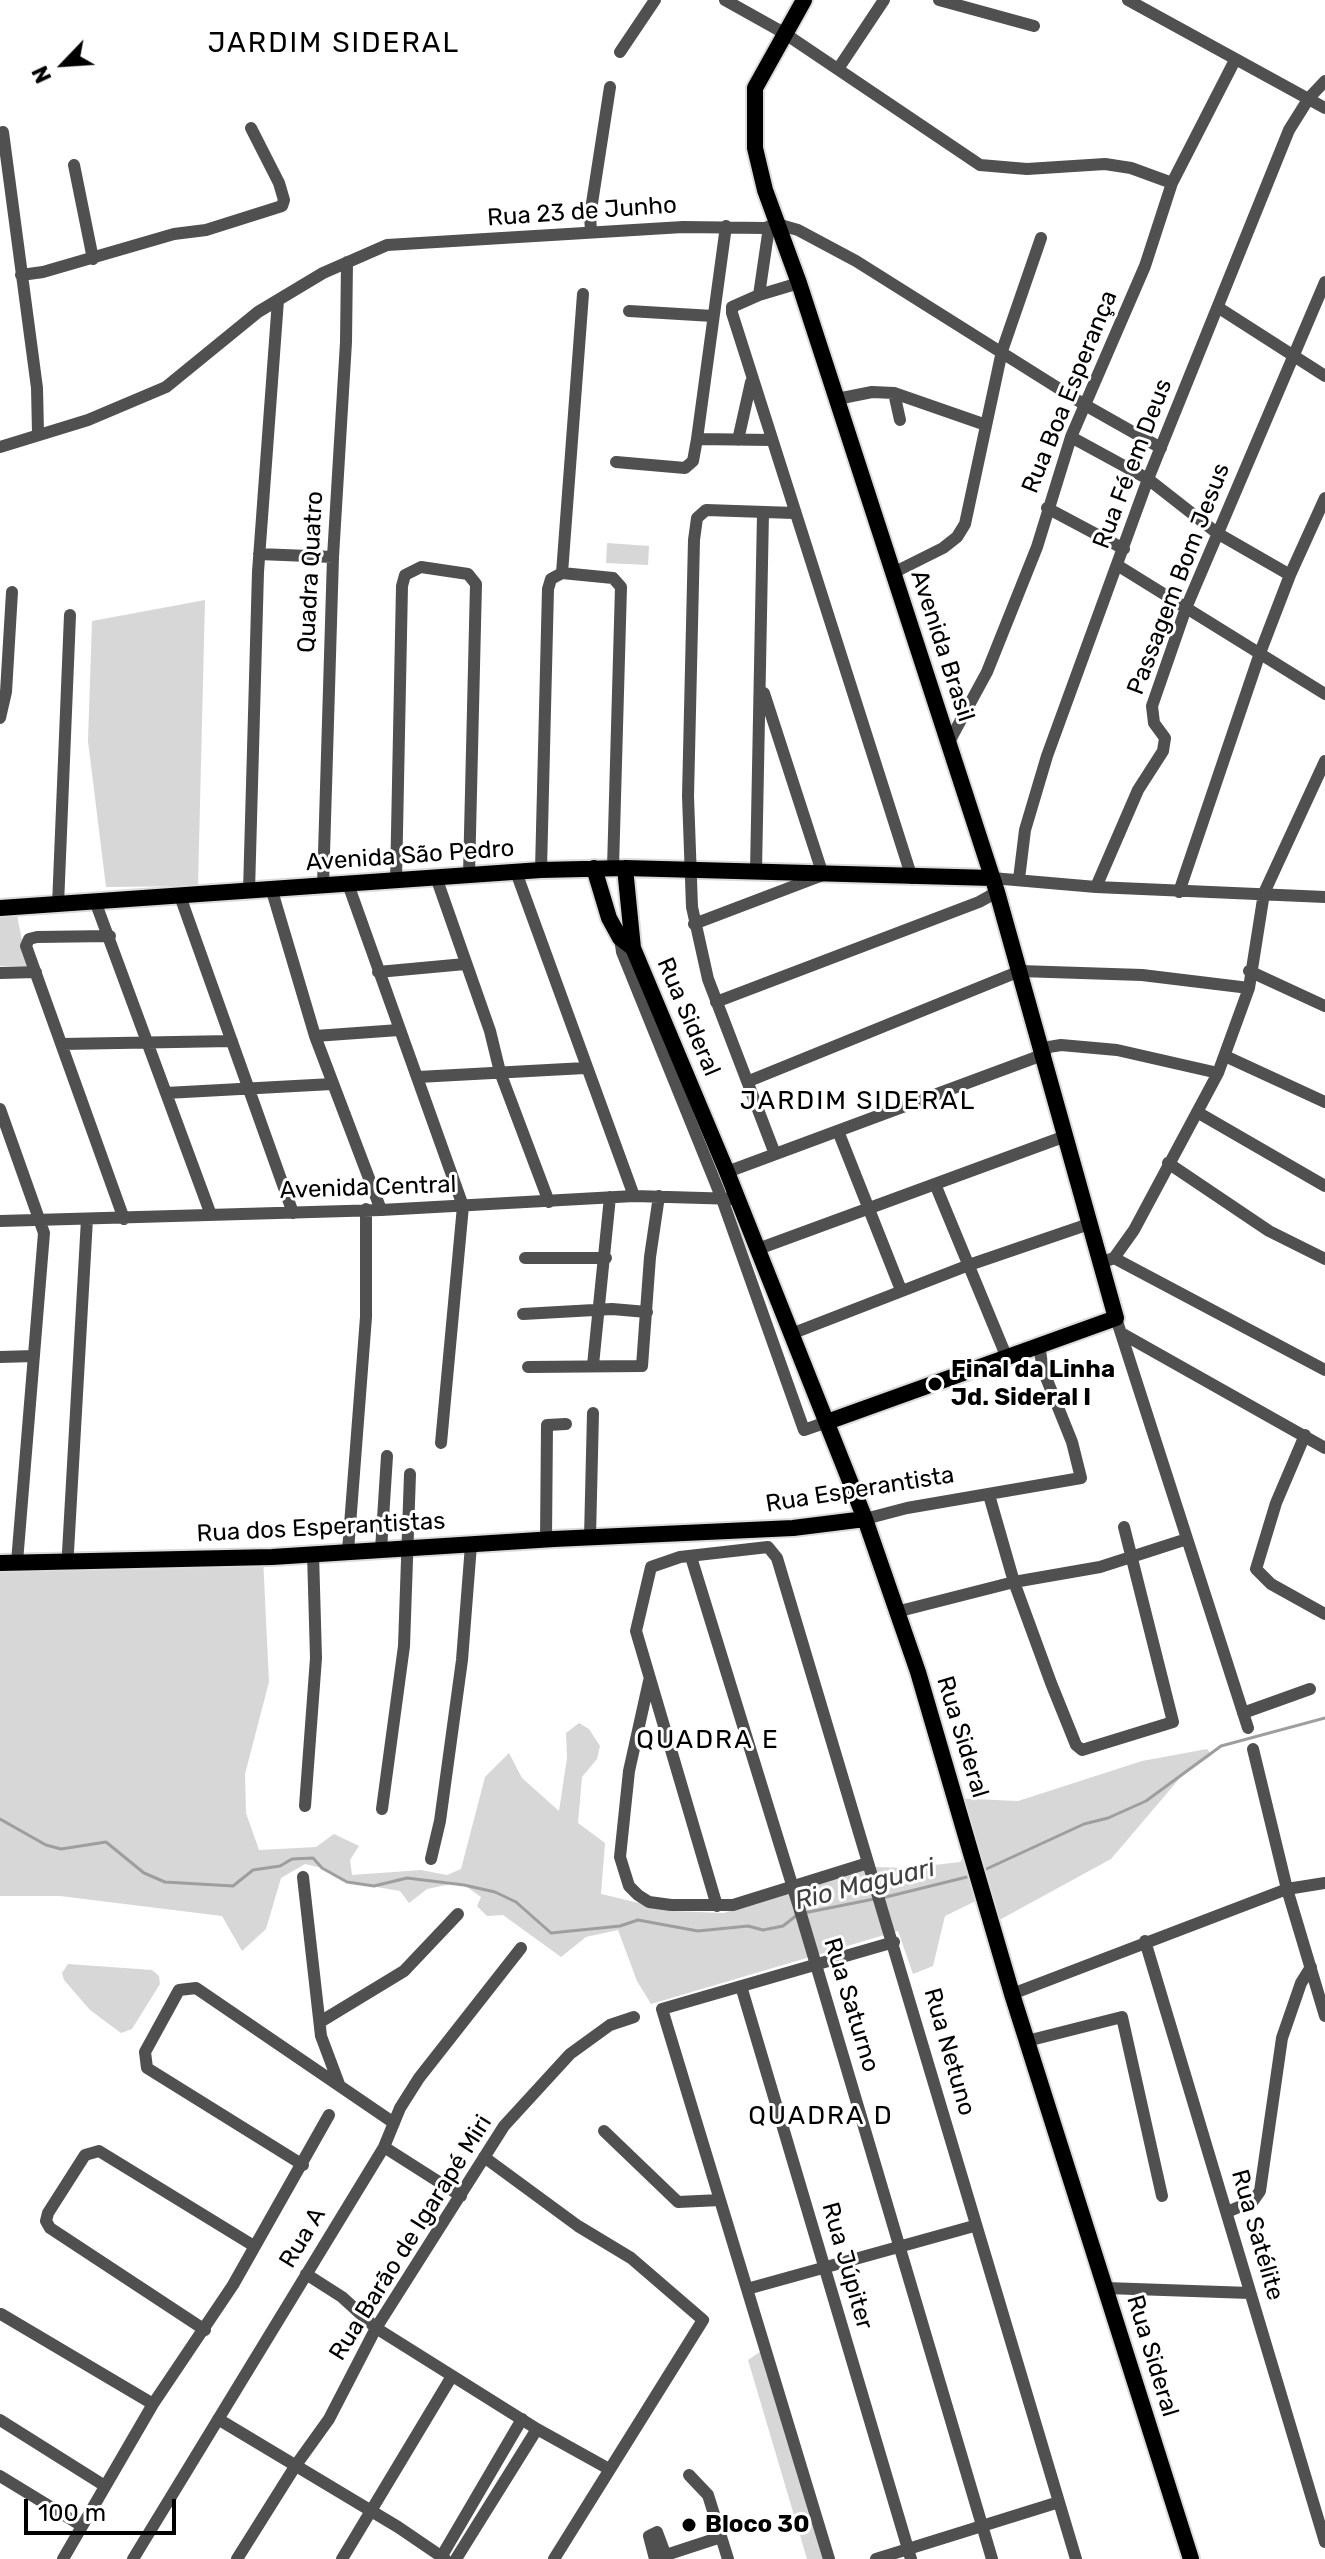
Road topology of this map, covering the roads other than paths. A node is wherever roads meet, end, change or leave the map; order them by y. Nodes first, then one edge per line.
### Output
1 (655, 0) edge
2 (725, 0) edge
3 (884, 0) edge
4 (939, 0) edge
5 (1128, 0) edge
6 (801, 1) edge
7 (1034, 26) dead end
8 (784, 33) junction
9 (620, 52) dead end
10 (1235, 60) junction
11 (838, 69) junction
12 (1325, 81) edge
13 (610, 87) dead end
14 (1309, 98) junction
15 (1325, 108) edge
16 (251, 128) dead end
17 (3, 132) dead end
18 (74, 165) dead end
19 (1172, 183) junction
20 (726, 226) junction
21 (773, 226) junction
22 (591, 231) junction
23 (1041, 238) dead end
24 (93, 259) junction
25 (347, 262) junction
26 (21, 275) junction
27 (1325, 282) edge
28 (799, 283) junction
29 (583, 294) dead end
30 (759, 295) junction
31 (278, 300) junction
32 (732, 307) junction
33 (1219, 308) junction
34 (629, 311) dead end
35 (713, 311) junction
36 (1002, 351) junction
37 (1293, 358) junction
38 (1325, 376) edge
39 (751, 382) junction
40 (894, 393) junction
41 (837, 399) junction
42 (1085, 405) junction
43 (900, 420) dead end
44 (986, 425) junction
45 (38, 433) junction
46 (1071, 437) junction
47 (697, 439) junction
48 (738, 440) junction
49 (772, 440) junction
50 (0, 447) edge
51 (1161, 448) junction
52 (616, 462) dead end
53 (1148, 479) junction
54 (1325, 498) edge
55 (1047, 508) junction
56 (763, 513) junction
57 (794, 513) junction
58 (1217, 533) junction
59 (1124, 549) junction
60 (259, 554) junction
61 (333, 557) junction
62 (1117, 565) junction
63 (562, 573) junction
64 (893, 573) junction
65 (1290, 575) junction
66 (12, 592) dead end
67 (1186, 608) junction
68 (70, 615) dead end
69 (1260, 653) junction
70 (759, 682) junction
71 (1325, 694) edge
72 (0, 718) edge
73 (949, 742) junction
74 (1325, 761) edge
75 (594, 868) junction
76 (619, 868) junction
77 (541, 870) junction
78 (689, 870) junction
79 (756, 871) junction
80 (516, 872) junction
81 (469, 875) junction
82 (823, 875) junction
83 (436, 877) junction
84 (912, 878) junction
85 (1019, 879) junction
86 (396, 881) junction
87 (348, 884) junction
88 (994, 885) junction
89 (323, 886) junction
90 (1096, 887) junction
91 (249, 891) junction
92 (272, 891) junction
93 (1179, 892) junction
94 (1264, 893) junction
95 (180, 896) junction
96 (1325, 897) edge
97 (95, 901) junction
98 (58, 905) junction
99 (0, 908) edge
100 (694, 924) junction
101 (110, 936) junction
102 (626, 943) junction
103 (465, 964) junction
104 (1020, 971) junction
105 (1249, 971) junction
106 (36, 972) junction
107 (378, 972) junction
108 (0, 973) edge
109 (1249, 988) junction
110 (716, 1002) junction
111 (1325, 1006) edge
112 (399, 1030) junction
113 (315, 1036) junction
114 (232, 1041) junction
115 (62, 1044) junction
116 (147, 1044) junction
117 (1044, 1051) junction
118 (1225, 1056) junction
119 (585, 1068) junction
120 (500, 1072) junction
121 (1218, 1073) junction
122 (418, 1077) junction
123 (749, 1081) junction
124 (332, 1084) junction
125 (250, 1087) junction
126 (166, 1093) junction
127 (1325, 1102) edge
128 (0, 1109) edge
129 (1197, 1112) junction
130 (838, 1131) junction
131 (1063, 1137) junction
132 (775, 1154) junction
133 (1168, 1163) junction
134 (727, 1172) junction
135 (935, 1184) junction
136 (1325, 1186) edge
137 (634, 1196) junction
138 (659, 1196) junction
139 (610, 1197) junction
140 (729, 1199) junction
141 (549, 1202) junction
142 (463, 1206) junction
143 (867, 1207) junction
144 (366, 1209) junction
145 (381, 1210) junction
146 (293, 1213) junction
147 (211, 1215) junction
148 (40, 1219) junction
149 (87, 1219) junction
150 (124, 1219) junction
151 (0, 1221) edge
152 (1089, 1224) junction
153 (758, 1249) junction
154 (525, 1258) dead end
155 (606, 1258) junction
156 (1325, 1259) edge
157 (1107, 1260) junction
158 (969, 1265) junction
159 (901, 1290) junction
160 (598, 1312) junction
161 (647, 1312) junction
162 (523, 1314) dead end
163 (1118, 1325) junction
164 (791, 1334) junction
165 (1039, 1345) junction
166 (34, 1356) junction
167 (0, 1357) edge
168 (1007, 1358) junction
169 (593, 1365) junction
170 (528, 1367) dead end
171 (1325, 1370) edge
172 (593, 1413) dead end
173 (827, 1422) junction
174 (566, 1424) dead end
175 (1305, 1435) junction
176 (441, 1443) dead end
177 (1325, 1448) edge
178 (387, 1456) dead end
179 (410, 1474) dead end
180 (989, 1495) junction
181 (865, 1519) junction
182 (1124, 1527) dead end
183 (645, 1534) joint
184 (590, 1537) junction
185 (546, 1539) junction
186 (1187, 1539) junction
187 (471, 1545) junction
188 (409, 1549) junction
189 (381, 1550) junction
190 (348, 1551) junction
191 (68, 1552) dead end
192 (313, 1553) junction
193 (691, 1557) junction
194 (1131, 1557) junction
195 (8, 1562) edge
196 (1014, 1582) junction
197 (896, 1612) junction
198 (1325, 1614) edge
199 (650, 1678) junction
200 (1310, 1689) dead end
201 (1243, 1713) junction
202 (1248, 1728) dead end
203 (1253, 1749) dead end
204 (305, 1806) dead end
205 (382, 1809) dead end
206 (431, 1859) dead end
207 (868, 1863) junction
208 (303, 1877) dead end
209 (1325, 1883) edge
210 (793, 1887) junction
211 (1287, 1889) junction
212 (717, 1906) junction
213 (458, 1914) dead end
214 (1145, 1941) junction
215 (894, 1942) junction
216 (521, 1948) dead end
217 (816, 1964) junction
218 (1311, 1967) junction
219 (741, 1986) junction
220 (1012, 1994) junction
221 (1325, 2016) edge
222 (634, 2017) dead end
223 (320, 2022) junction
224 (1027, 2041) junction
225 (339, 2084) junction
226 (329, 2115) dead end
227 (394, 2123) junction
228 (604, 2131) dead end
229 (384, 2147) junction
230 (484, 2157) junction
231 (303, 2165) junction
232 (461, 2196) junction
233 (1162, 2196) dead end
234 (720, 2200) junction
235 (1227, 2212) junction
236 (974, 2226) junction
237 (254, 2246) junction
238 (901, 2246) junction
239 (824, 2268) junction
240 (306, 2274) junction
241 (1106, 2288) junction
242 (747, 2289) junction
243 (1250, 2293) junction
244 (1, 2314) edge
245 (376, 2328) junction
246 (205, 2330) junction
247 (452, 2376) junction
248 (153, 2404) junction
249 (218, 2419) junction
250 (522, 2419) junction
251 (0, 2420) edge
252 (537, 2429) junction
253 (296, 2465) junction
254 (609, 2469) junction
255 (689, 2475) dead end
256 (0, 2476) edge
257 (105, 2486) junction
258 (1059, 2502) junction
259 (371, 2511) junction
260 (82, 2526) junction
261 (983, 2527) junction
262 (721, 2537) junction
263 (1325, 2542) edge
264 (910, 2554) edge
265 (443, 2557) edge
266 (663, 2558) edge
267 (63, 2559) edge
268 (133, 2559) edge
269 (237, 2559) edge
270 (342, 2559) edge
271 (456, 2559) edge
272 (554, 2559) edge
273 (728, 2559) edge
274 (829, 2559) edge
275 (876, 2559) edge
276 (992, 2559) edge
277 (1076, 2559) edge
278 (1191, 2559) edge

1 - 9 street
2 - 8 street
3 - 11 street
4 - 7 street
5 - 10 street
6 - 8 main road, Avenida Brasil
8 - 11 street
8 - 21 main road, Avenida Brasil
10 - 14 street
10 - 19 street, Rua Boa Esperança
11 - 19 street
12 - 14 street, Rua Fé em Deus
13 - 22 street
14 - 15 street
14 - 33 street, Rua Fé em Deus
16 - 24 street
17 - 26 street
18 - 24 street
19 - 42 street, Rua Boa Esperança
20 - 21 street, Rua 23 de Junho
20 - 22 street, Rua 23 de Junho
20 - 35 street
21 - 28 main road, Avenida Brasil
21 - 30 street
21 - 36 street, Rua 23 de Junho
22 - 25 street, Rua 23 de Junho
23 - 36 street
24 - 26 street
25 - 31 street, Rua 23 de Junho
25 - 61 street, Quadra Quatro
26 - 45 street
27 - 37 street, Passagem Bom Jesus
28 - 30 street
28 - 41 main road, Avenida Brasil
29 - 63 street
30 - 32 street
31 - 45 street, Rua 23 de Junho
31 - 60 street
32 - 35 street
32 - 39 street
33 - 37 street
33 - 51 street, Rua Fé em Deus
34 - 35 street
35 - 47 street
36 - 42 street, Rua 23 de Junho
36 - 44 street
37 - 38 street
37 - 58 street, Passagem Bom Jesus
39 - 48 street
39 - 49 street
40 - 41 street
40 - 43 street
40 - 44 street
41 - 64 main road, Avenida Brasil
42 - 46 street, Rua Boa Esperança
42 - 51 street, Rua 23 de Junho
44 - 64 street
45 - 50 street, Rua 23 de Junho
46 - 53 street
46 - 55 street, Rua Boa Esperança
47 - 48 street
47 - 52 street
48 - 49 street
49 - 57 street
51 - 53 street, Rua Fé em Deus
53 - 58 street
53 - 59 street, Rua Fé em Deus
54 - 65 street
55 - 59 street
55 - 73 street, Rua Boa Esperança
56 - 57 street
56 - 70 street
56 - 78 street
57 - 84 street
58 - 65 street
58 - 67 street, Passagem Bom Jesus
59 - 62 street, Rua Fé em Deus
60 - 61 street
60 - 91 street
61 - 89 street, Quadra Quatro
62 - 67 street
62 - 85 street, Rua Fé em Deus
63 - 76 street
63 - 77 street
64 - 73 main road, Avenida Brasil
65 - 69 street
66 - 72 street
67 - 69 street
67 - 90 street, Passagem Bom Jesus
68 - 98 street
69 - 71 street
69 - 93 street
70 - 79 street
70 - 82 street
73 - 88 main road, Avenida Brasil
74 - 94 street
75 - 76 main road, Avenida São Pedro
75 - 77 main road, Avenida São Pedro
75 - 102 main road, Rua Sideral
76 - 78 main road, Avenida São Pedro
76 - 102 main road, Rua Sideral
77 - 80 main road, Avenida São Pedro
78 - 79 main road, Avenida São Pedro
78 - 100 street
79 - 82 main road, Avenida São Pedro
80 - 81 main road, Avenida São Pedro
80 - 119 street
81 - 83 main road, Avenida São Pedro
81 - 86 street
82 - 84 main road, Avenida São Pedro
82 - 100 street, Avenida São Pedro
83 - 86 main road, Avenida São Pedro
83 - 103 street
84 - 88 main road, Avenida São Pedro
85 - 88 street
85 - 90 street
86 - 87 main road, Avenida São Pedro
87 - 89 main road, Avenida São Pedro
87 - 107 street
88 - 104 main road, Avenida Brasil
88 - 110 street
89 - 92 main road, Avenida São Pedro
90 - 93 street
91 - 92 main road, Avenida São Pedro
91 - 95 main road, Avenida São Pedro
92 - 113 street
93 - 94 street
94 - 96 street
94 - 105 street
95 - 97 main road, Avenida São Pedro
95 - 114 street
97 - 98 main road, Avenida São Pedro
97 - 101 street
98 - 99 main road, Avenida São Pedro
100 - 110 street
101 - 106 street
101 - 116 street
102 - 134 main road, Rua Sideral
102 - 140 street
103 - 107 street
103 - 120 street
104 - 109 street
104 - 117 main road, Avenida Brasil
104 - 123 street
105 - 109 street
105 - 111 street
106 - 108 street
106 - 115 street
107 - 112 street
109 - 118 street
110 - 123 street
112 - 113 street
112 - 122 street
113 - 124 street
114 - 116 street
114 - 125 street
115 - 116 street
115 - 150 street
116 - 126 street
117 - 121 street
117 - 130 street
117 - 131 main road, Avenida Brasil
118 - 121 street
118 - 127 street
119 - 120 street
119 - 137 street
120 - 122 street
120 - 141 street
121 - 129 street
122 - 142 street
123 - 132 street
124 - 125 street
124 - 145 street
125 - 126 street
125 - 146 street
126 - 147 street
128 - 148 street
129 - 133 street
129 - 136 street
130 - 132 street
130 - 143 street
131 - 135 street
131 - 152 main road, Avenida Brasil
132 - 134 street
133 - 156 street
133 - 157 street
134 - 140 main road, Rua Sideral
135 - 143 street
135 - 158 street
137 - 138 street, Avenida Central
137 - 139 street, Avenida Central
138 - 140 street, Avenida Central
138 - 161 street
139 - 141 street, Avenida Central
139 - 155 street
140 - 153 main road, Rua Sideral
140 - 173 street
141 - 142 street, Avenida Central
142 - 145 street, Avenida Central
142 - 176 street
143 - 153 street
143 - 159 street
144 - 145 street, Avenida Central
144 - 146 street, Avenida Central
144 - 190 street
146 - 147 street, Avenida Central
147 - 150 street, Avenida Central
148 - 149 street, Avenida Central
148 - 151 street, Avenida Central
148 - 166 street
149 - 150 street, Avenida Central
149 - 191 street
152 - 157 main road, Avenida Brasil
152 - 158 street
153 - 164 main road, Rua Sideral
154 - 155 street
155 - 160 street
157 - 163 main road, Avenida Brasil
157 - 171 street
158 - 159 street
158 - 168 street
159 - 164 street
160 - 161 street
160 - 162 street
160 - 169 street
161 - 169 street
163 - 165 main road
163 - 175 street
163 - 186 street
164 - 173 main road, Rua Sideral
165 - 168 main road
165 - 180 street, Rua Esperantista
166 - 167 street
166 - 195 street
168 - 173 main road
169 - 170 street
172 - 184 street
173 - 181 main road, Rua Sideral
174 - 185 street
175 - 177 street
175 - 198 street
178 - 189 street
179 - 188 street
180 - 181 street, Rua Esperantista
180 - 196 street
181 - 183 main road, Rua Esperantista
181 - 197 main road, Rua Sideral
182 - 194 street
183 - 184 main road, Rua dos Esperantistas
184 - 185 main road, Rua dos Esperantistas
185 - 187 main road, Rua dos Esperantistas
186 - 194 street
186 - 201 street
187 - 188 main road, Rua dos Esperantistas
187 - 206 street
188 - 189 main road, Rua dos Esperantistas
188 - 205 street
189 - 190 main road, Rua dos Esperantistas
190 - 192 main road, Rua dos Esperantistas
192 - 195 main road, Rua dos Esperantistas
192 - 204 street
193 - 199 street
193 - 207 street, Rua Netuno
193 - 210 street, Rua Saturno
194 - 196 street
194 - 196 street
196 - 197 street
197 - 220 main road, Rua Sideral
199 - 212 street
199 - 212 street
200 - 201 street
201 - 202 street
203 - 211 street
207 - 210 street
207 - 215 street, Rua Netuno
208 - 223 street
209 - 211 street
210 - 212 street
210 - 217 street, Rua Saturno
211 - 214 street
211 - 218 street
213 - 223 street
214 - 220 street
214 - 235 street, Rua Satélite
215 - 217 street
215 - 236 street, Rua Netuno
216 - 227 street, Rua A
217 - 219 street
217 - 238 street, Rua Saturno
218 - 221 street
218 - 235 street
219 - 234 street
219 - 239 street, Rua Júpiter
220 - 224 main road, Rua Sideral
222 - 230 street, Rua Barão de Igarapé Miri
223 - 225 street
224 - 233 street
224 - 241 main road, Rua Sideral
225 - 227 street
225 - 231 street
226 - 231 street
227 - 229 street, Rua A
228 - 234 street
229 - 232 street
229 - 240 street, Rua A
230 - 232 street, Rua Barão de Igarapé Miri
230 - 254 street
231 - 237 street
232 - 245 street, Rua Barão de Igarapé Miri
234 - 242 street
235 - 243 street, Rua Satélite
236 - 238 street
236 - 258 street, Rua Netuno
237 - 246 street
237 - 246 street
238 - 239 street
238 - 261 street, Rua Saturno
239 - 242 street
239 - 264 street, Rua Júpiter
240 - 245 street
240 - 249 street, Rua A
241 - 243 street
241 - 278 main road, Rua Sideral
242 - 274 street
243 - 263 street, Rua Satélite
244 - 248 street
245 - 247 street
245 - 253 street, Rua Barão de Igarapé Miri
246 - 248 street
247 - 250 street
247 - 259 street
248 - 257 street
249 - 253 street
249 - 268 street, Rua A
250 - 252 street
250 - 265 street
251 - 257 street
252 - 254 street
252 - 271 street
253 - 259 street
253 - 269 street, Rua Barão de Igarapé Miri
254 - 272 street
255 - 262 street
256 - 260 street
257 - 260 street
258 - 261 street
258 - 277 street, Rua Netuno
259 - 265 street
259 - 270 street
260 - 267 street
261 - 264 street
261 - 276 street, Rua Saturno
262 - 266 street
262 - 273 street
264 - 275 street

